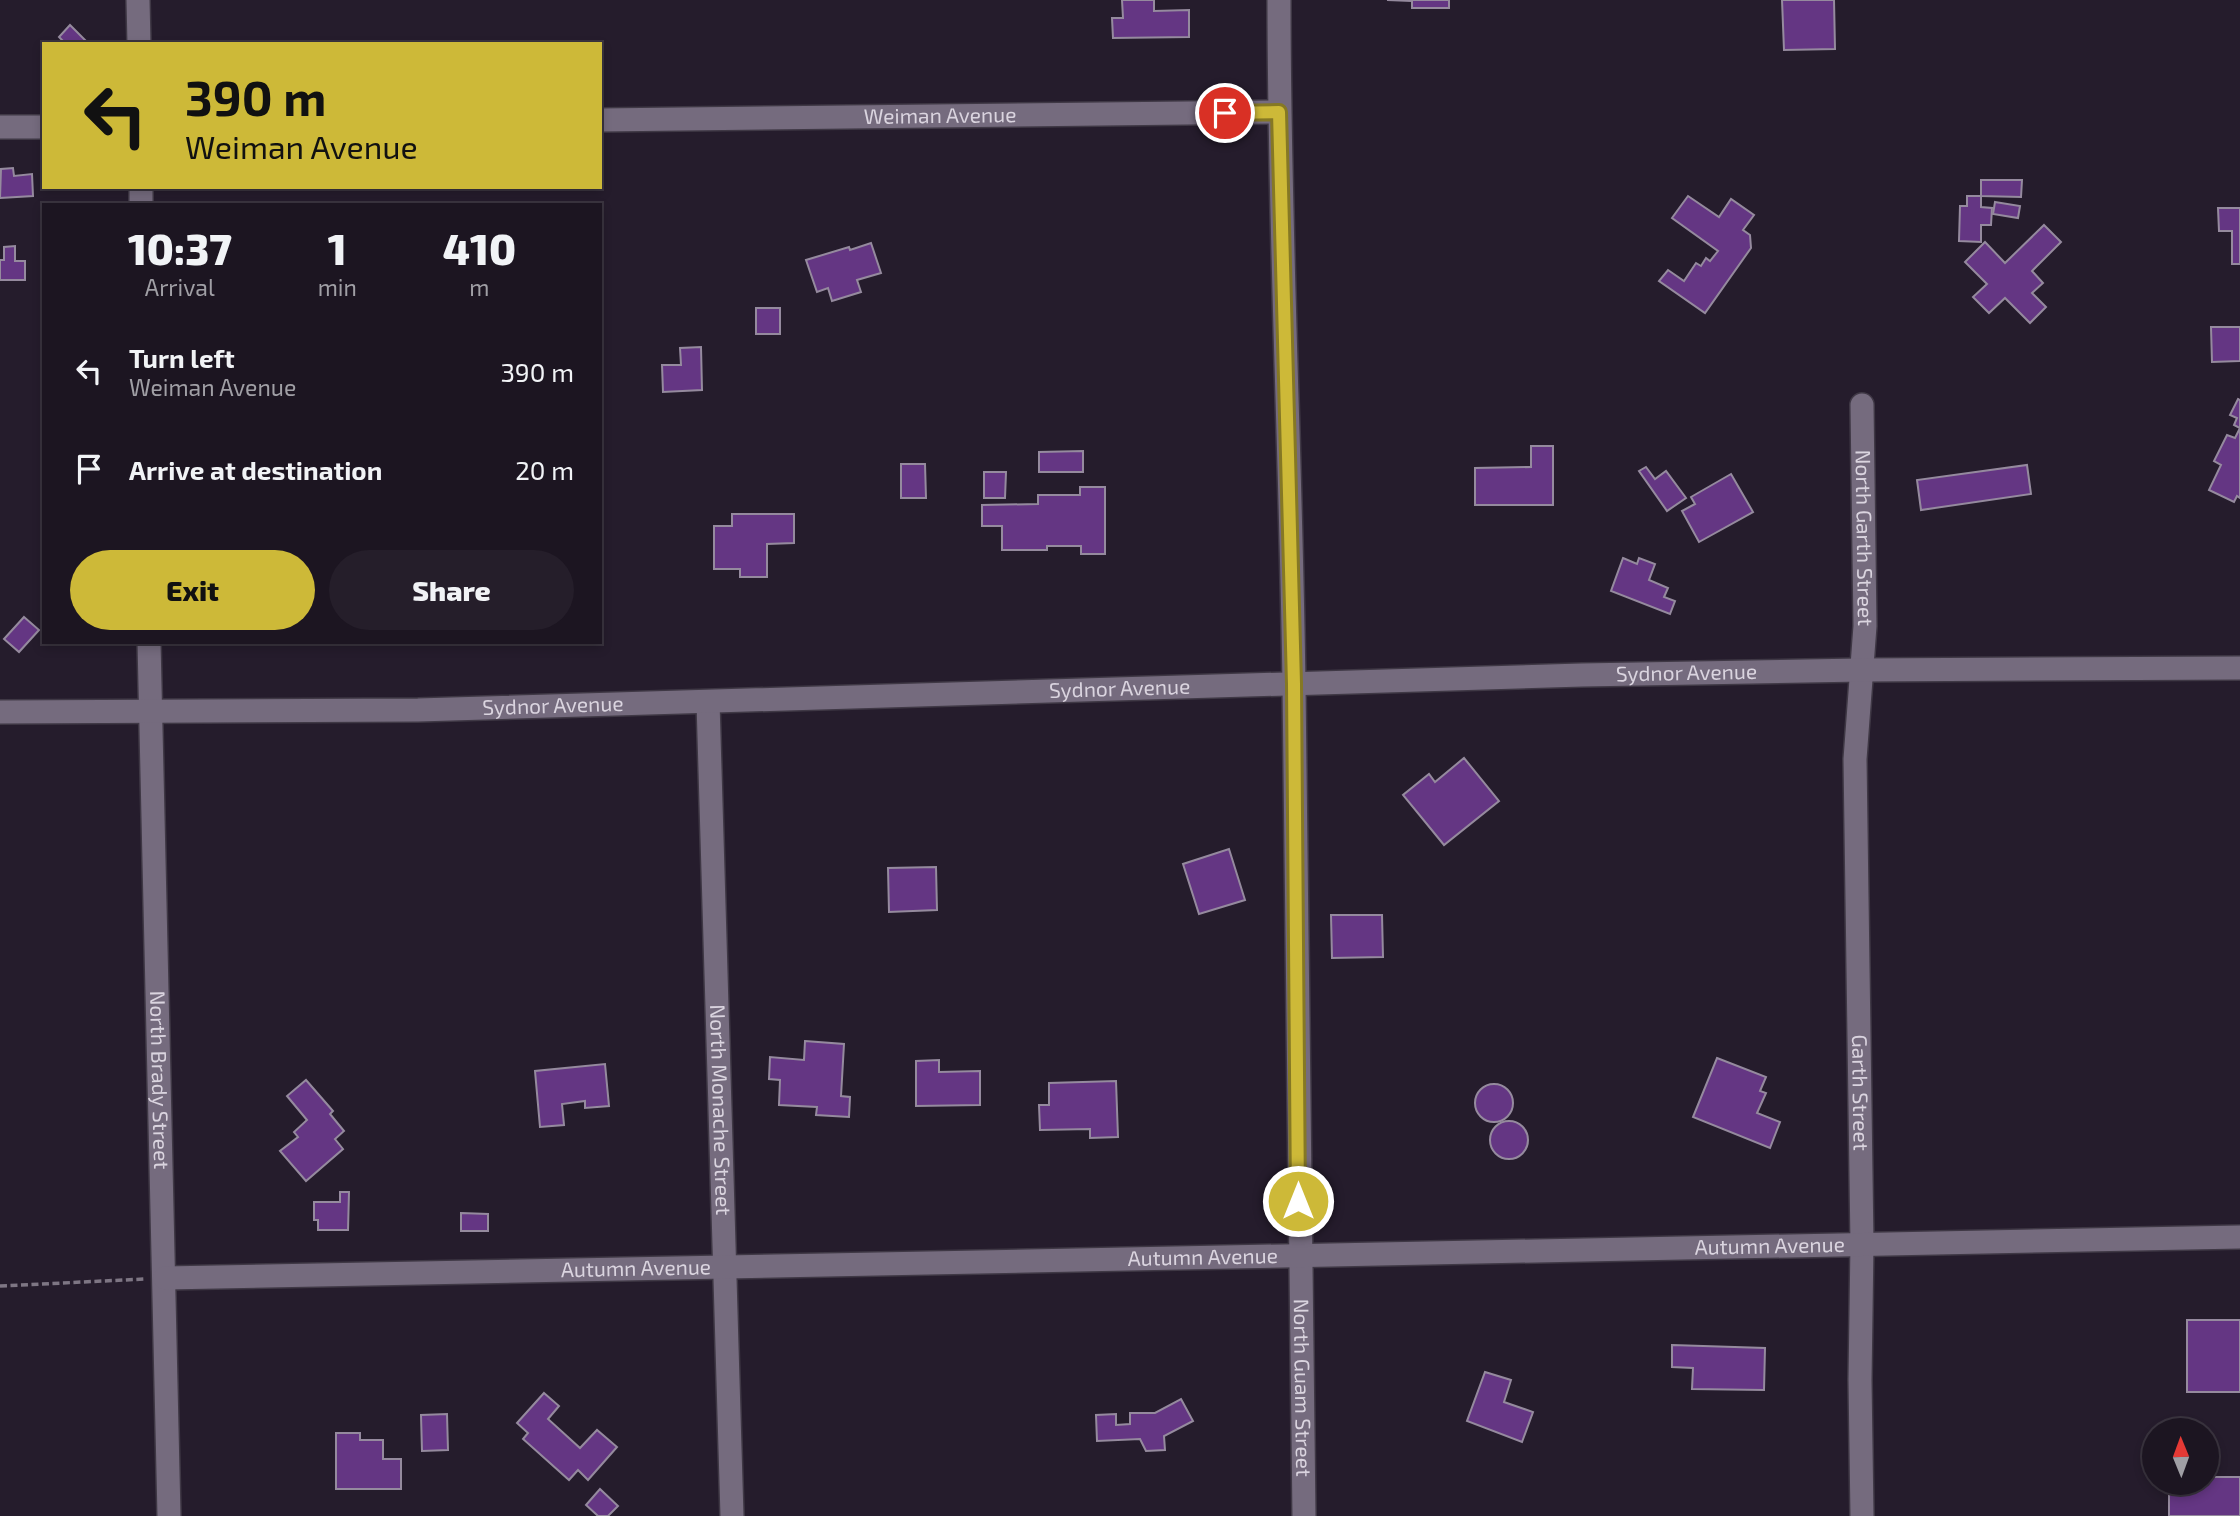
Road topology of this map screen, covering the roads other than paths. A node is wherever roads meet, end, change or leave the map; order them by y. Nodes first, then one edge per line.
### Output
1 (138, 0) edge
2 (1279, 0) edge
3 (139, 42) edge
4 (1279, 112) junction
5 (602, 120) edge
6 (0, 127) edge
7 (42, 127) edge
8 (1862, 405) dead end
9 (149, 644) edge
10 (2240, 668) edge
11 (1861, 670) junction
12 (1294, 684) junction
13 (708, 702) junction
14 (152, 710) junction
15 (0, 712) edge
16 (2240, 1237) edge
17 (1862, 1244) junction
18 (1299, 1255) junction
19 (726, 1267) junction
20 (165, 1278) junction
21 (169, 1516) edge
22 (732, 1516) edge
23 (1304, 1516) edge
24 (1863, 1516) edge

1 - 3 street
2 - 4 street, North Guam Street
4 - 5 street, Weiman Avenue
4 - 12 street, North Guam Street
6 - 7 street
8 - 11 street, North Garth Street
9 - 14 street, North Brady Street
10 - 11 street, Sydnor Avenue
11 - 12 street, Sydnor Avenue
11 - 17 street, Garth Street
12 - 13 street, Sydnor Avenue
12 - 18 street, North Guam Street
13 - 14 street, Sydnor Avenue
13 - 19 street, North Monache Street
14 - 15 street, Sydnor Avenue
14 - 20 street, North Brady Street
16 - 17 street, Autumn Avenue
17 - 18 street, Autumn Avenue
17 - 24 street, Garth Street
18 - 19 street, Autumn Avenue
18 - 23 street, North Guam Street
19 - 20 street, Autumn Avenue
19 - 22 street, North Monache Street
20 - 21 street, North Brady Street

